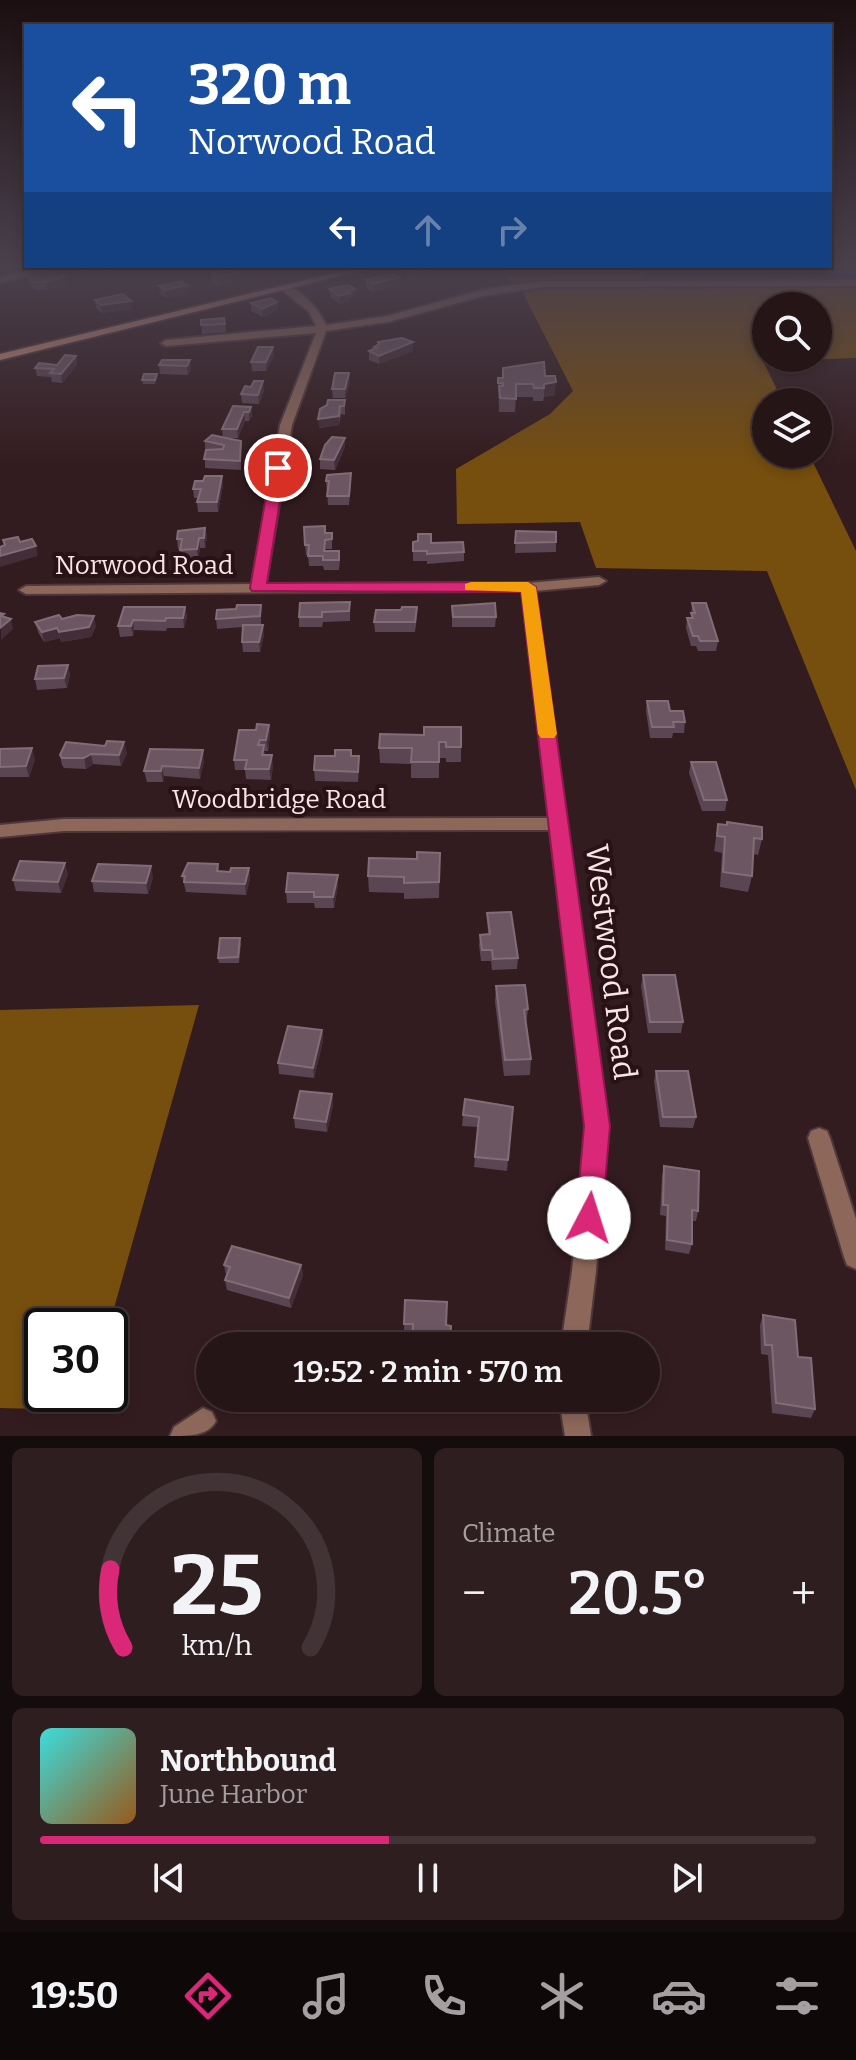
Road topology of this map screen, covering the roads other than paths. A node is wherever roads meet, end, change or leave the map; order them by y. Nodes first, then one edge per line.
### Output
1 (99, 333) edge
2 (277, 333) edge
3 (320, 333) edge
4 (166, 343) dead end
5 (0, 357) edge
6 (599, 581) dead end
7 (528, 587) junction
8 (258, 588) junction
9 (26, 590) dead end
10 (559, 824) junction
11 (0, 831) edge
12 (819, 1138) dead end
13 (856, 1257) edge
14 (576, 1332) edge
15 (574, 1412) edge
16 (578, 1436) edge

1 - 5 main road
2 - 4 street
3 - 8 street
6 - 7 street, Norwood Road
7 - 8 street, Norwood Road
7 - 10 street, Westwood Road
8 - 9 street, Norwood Road
10 - 11 street, Woodbridge Road
10 - 14 street, Westwood Road
12 - 13 street
15 - 16 street

